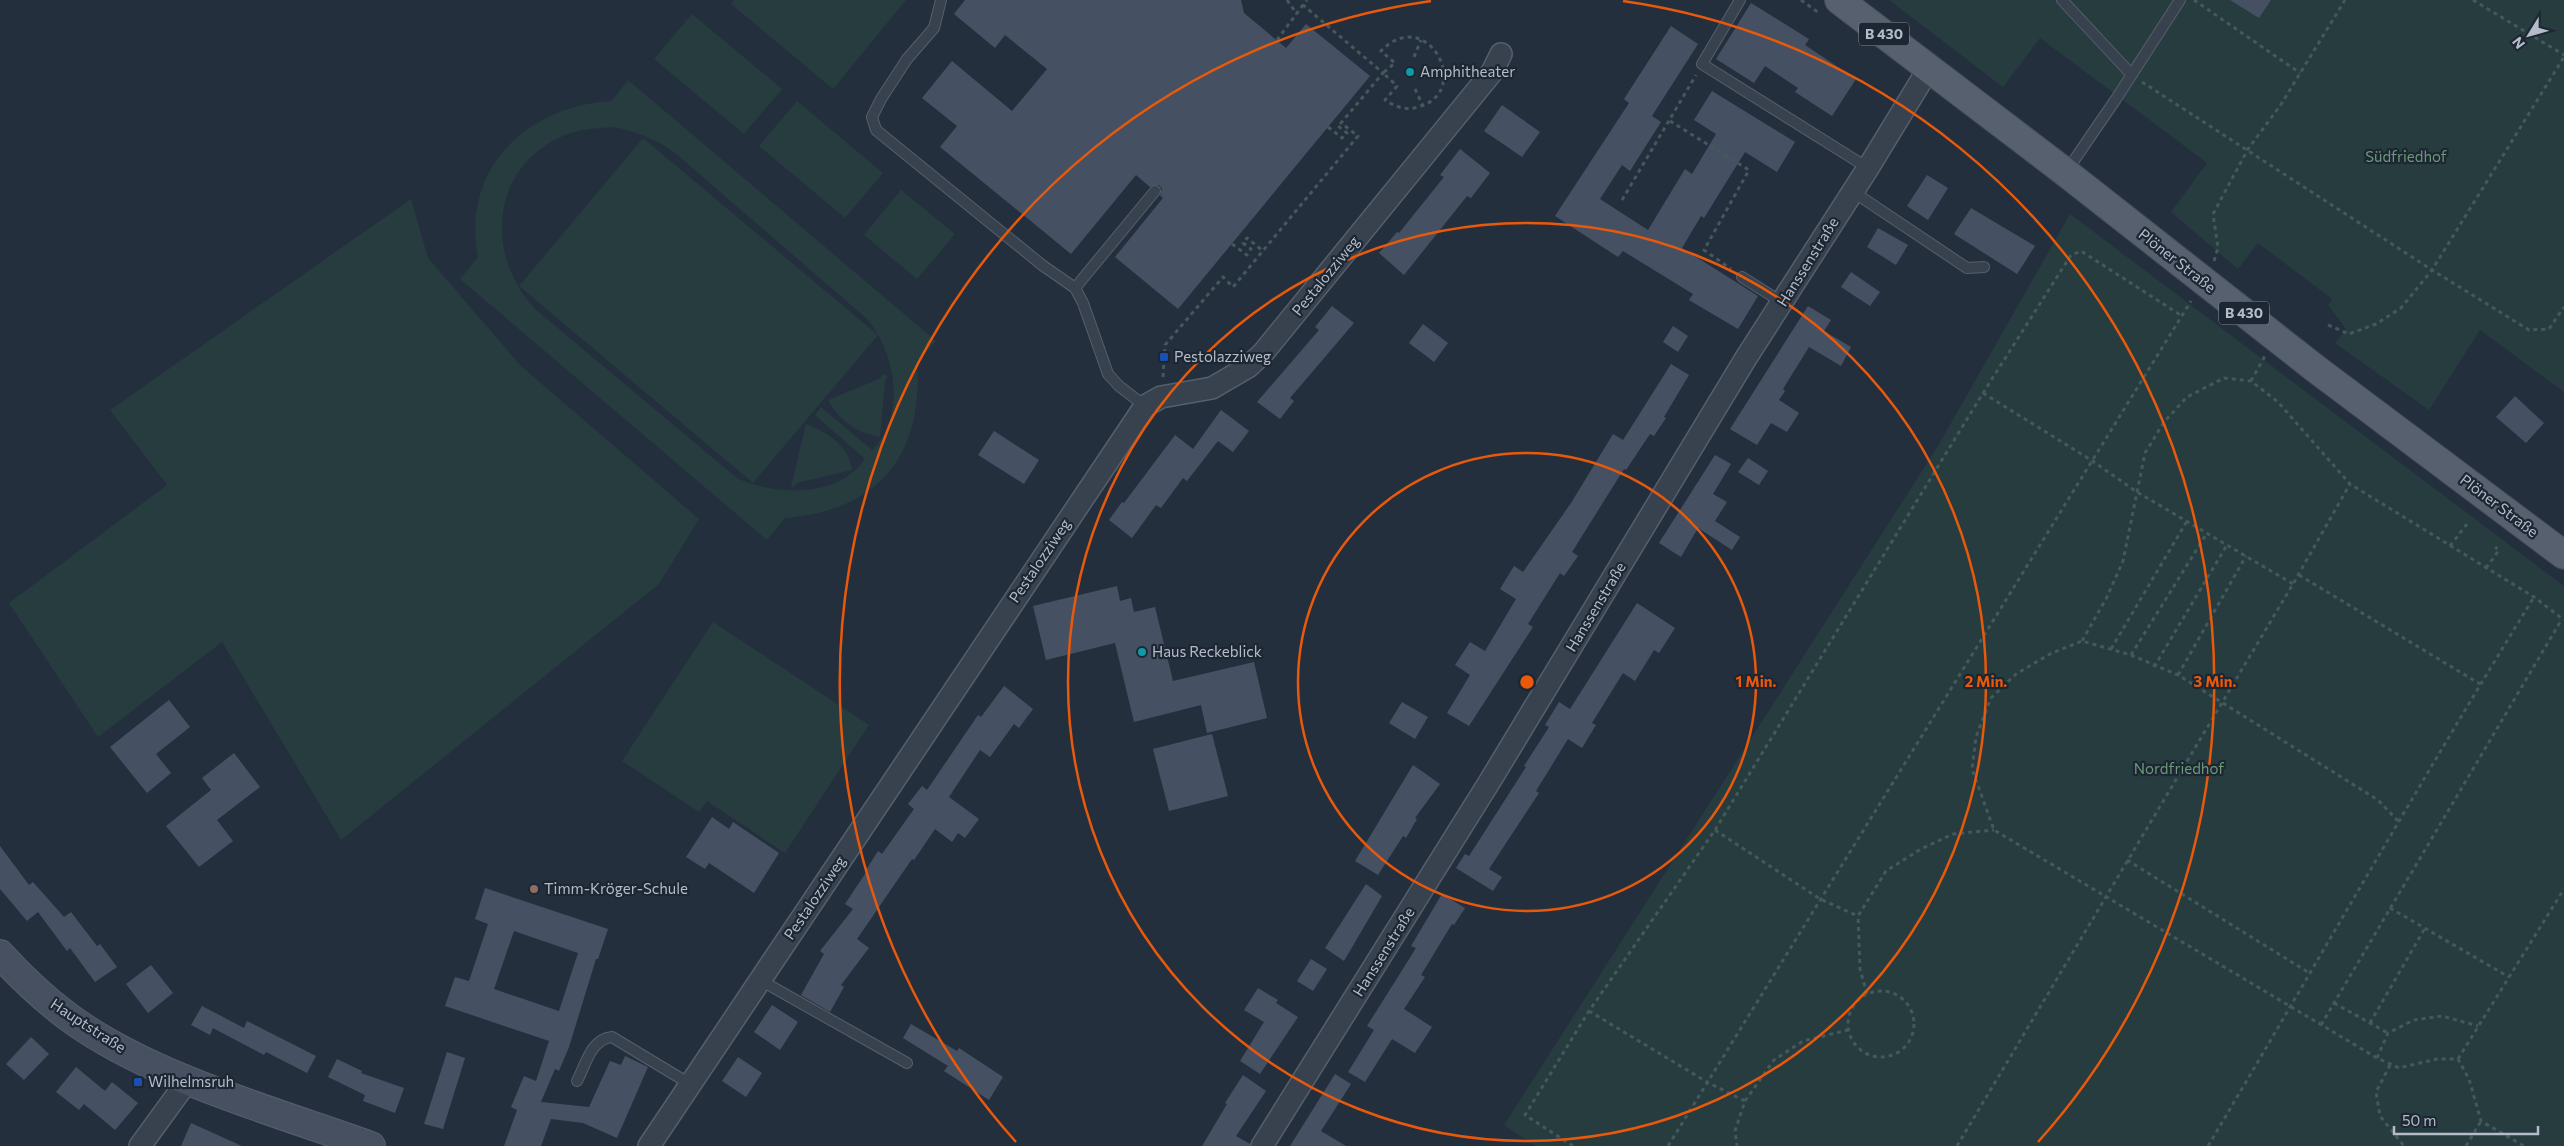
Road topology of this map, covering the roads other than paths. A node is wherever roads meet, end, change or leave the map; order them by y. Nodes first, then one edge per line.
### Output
1 (941, 0) edge
2 (1740, 0) edge
3 (1840, 0) edge
4 (2062, 0) edge
5 (2180, 0) edge
6 (1501, 54) dead end
7 (1928, 68) junction
8 (2131, 74) junction
9 (1868, 168) junction
10 (2065, 172) junction
11 (1154, 191) dead end
12 (1852, 192) junction
13 (1984, 267) dead end
14 (1742, 277) road end
15 (1075, 288) junction
16 (1783, 303) junction
17 (1153, 402) junction
18 (2564, 555) edge
19 (0, 954) edge
20 (760, 980) junction
21 (907, 1063) dead end
22 (188, 1080) junction
23 (577, 1081) dead end
24 (690, 1084) junction
25 (140, 1146) edge
26 (371, 1146) edge
27 (649, 1146) edge
28 (1262, 1146) edge

1 - 15 lane
2 - 9 lane
3 - 7 main road, Plöner Straße / B 430
4 - 8 lane
5 - 8 lane
6 - 17 street, Pestalozziweg
7 - 9 street, Hanssenstraße
7 - 10 main road, Plöner Straße / B 430
8 - 10 lane
9 - 12 street, Hanssenstraße
10 - 18 main road, Plöner Straße / B 430
11 - 15 lane
12 - 13 lane
12 - 16 street, Hanssenstraße
14 - 16 lane
15 - 17 lane
16 - 28 street, Hanssenstraße
17 - 20 street, Pestalozziweg
19 - 22 street, Hauptstraße
20 - 21 lane
20 - 24 street, Pestalozziweg
22 - 25 street
22 - 26 street, Hauptstraße
23 - 24 lane
24 - 27 street, Pestalozziweg

